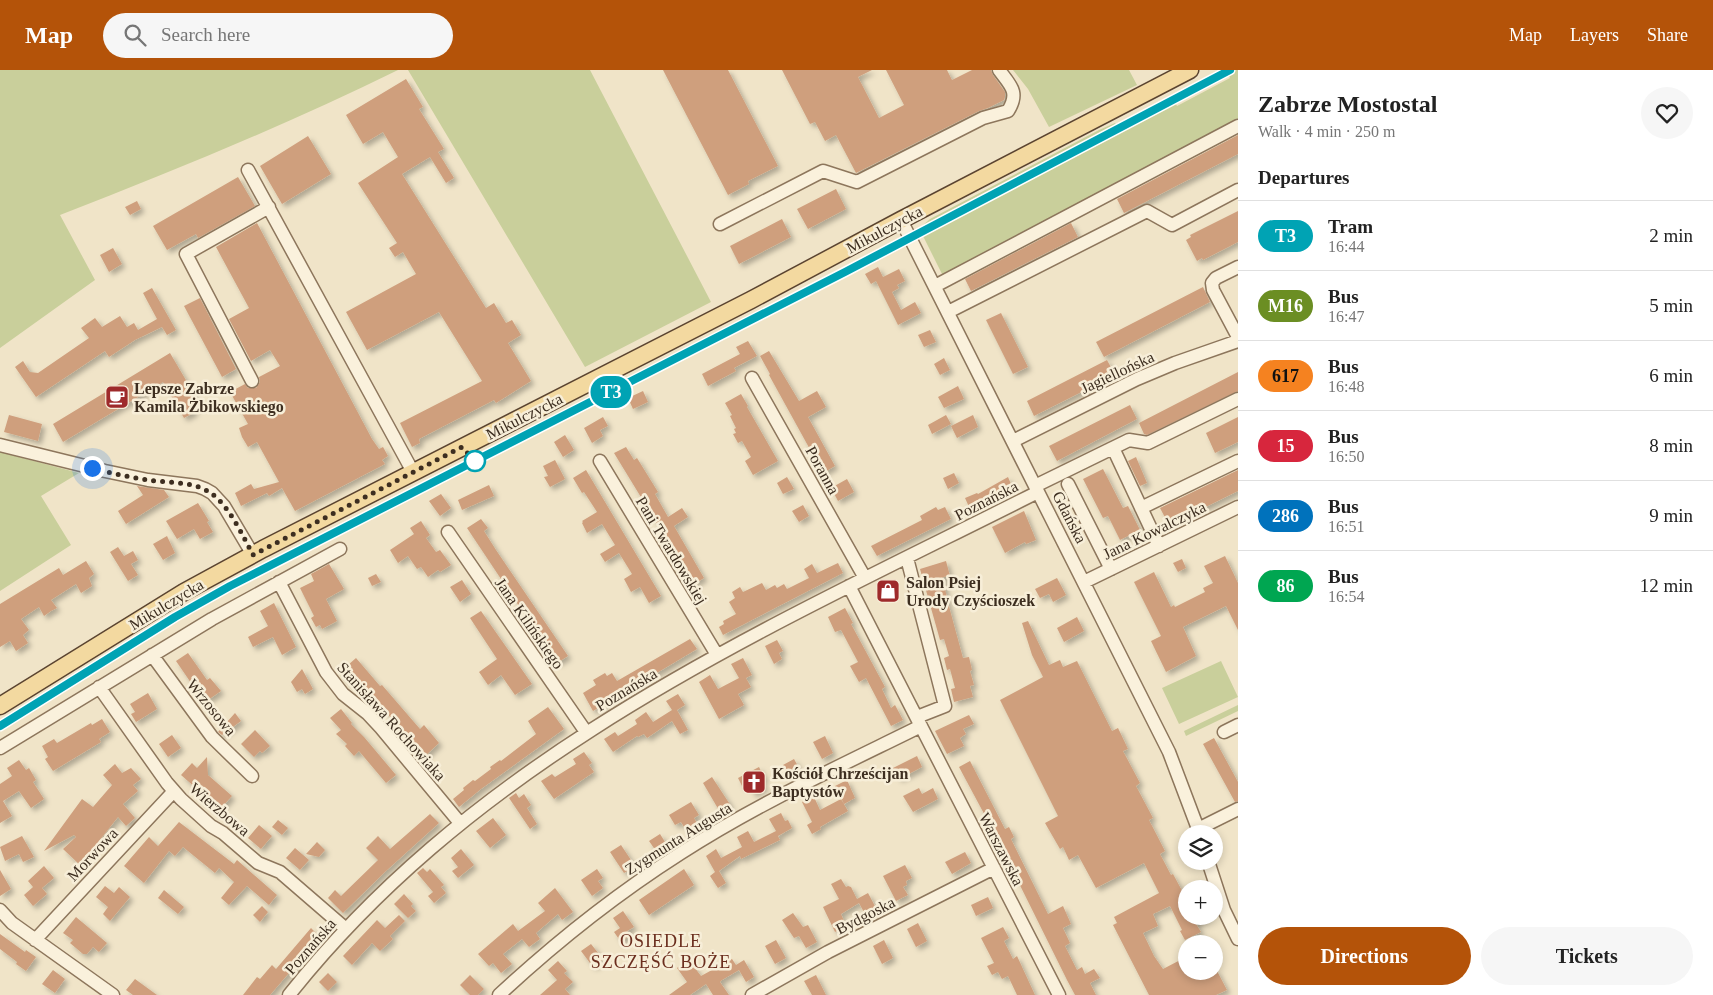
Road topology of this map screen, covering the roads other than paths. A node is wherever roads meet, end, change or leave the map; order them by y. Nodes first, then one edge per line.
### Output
1 (999, 70) edge
2 (1190, 70) edge
3 (1238, 126) edge
4 (248, 170) dead end
5 (1238, 190) edge
6 (269, 207) junction
7 (901, 220) junction
8 (720, 224) dead end
9 (1238, 267) edge
10 (935, 286) junction
11 (948, 312) junction
12 (1238, 337) edge
13 (1238, 341) edge
14 (752, 378) dead end
15 (252, 381) dead end
16 (1238, 399) edge
17 (1013, 441) junction
18 (0, 445) edge
19 (1113, 448) junction
20 (600, 461) dead end
21 (1238, 461) edge
22 (413, 472) junction
23 (1068, 484) dead end
24 (1037, 489) junction
25 (1238, 507) edge
26 (1141, 508) junction
27 (448, 532) dead end
28 (1159, 546) junction
29 (340, 550) dead end
30 (253, 555) junction
31 (907, 558) junction
32 (1111, 569) junction
33 (865, 578) junction
34 (279, 582) junction
35 (1084, 582) junction
36 (850, 586) junction
37 (152, 655) junction
38 (717, 655) junction
39 (99, 687) junction
40 (0, 706) edge
41 (919, 722) junction
42 (1238, 725) edge
43 (586, 732) junction
44 (1224, 732) dead end
45 (0, 748) edge
46 (252, 776) dead end
47 (174, 791) junction
48 (1238, 809) edge
49 (460, 823) junction
50 (1196, 825) edge
51 (1211, 825) edge
52 (994, 868) junction
53 (1211, 870) edge
54 (0, 910) edge
55 (346, 929) junction
56 (1238, 939) edge
57 (35, 940) junction
58 (113, 995) edge
59 (289, 995) edge
60 (499, 995) edge
61 (752, 995) edge
62 (1059, 995) edge

1 - 8 street
2 - 7 main road, Mikulczycka
3 - 10 street
4 - 6 street
5 - 11 street
6 - 15 street
6 - 22 street
7 - 10 street, Gdańska
7 - 22 main road, Mikulczycka
9 - 12 street
10 - 11 street, Gdańska
11 - 17 street, Gdańska
13 - 17 street, Jagiellońska
14 - 33 street, Poranna
16 - 19 street, Poznańska
17 - 24 street, Gdańska
18 - 30 street
19 - 24 street, Poznańska
19 - 26 street
20 - 38 street, Pani Twardowskiej
21 - 26 street
22 - 30 main road, Mikulczycka
23 - 32 street
24 - 31 street, Poznańska
24 - 35 street, Gdańska
25 - 28 street, Jana Kowalczyka
26 - 28 street
27 - 43 street, Jana Kilińskiego
28 - 32 street, Jana Kowalczyka
29 - 34 street
30 - 40 main road, Mikulczycka
31 - 33 street, Poznańska
31 - 41 street
32 - 35 street, Jana Kowalczyka
33 - 36 street, Poznańska
34 - 37 street
34 - 49 street, Stanisława Rochowiaka
35 - 50 street, Gdańska
36 - 38 street, Poznańska
36 - 41 street, Warszawska
37 - 39 street
37 - 46 street, Wrzosowa
38 - 43 street, Poznańska
39 - 45 street
39 - 47 street, Wierzbowa
41 - 52 street, Warszawska
41 - 60 street, Zygmunta Augusta
42 - 44 street
43 - 49 street, Poznańska
47 - 55 street, Wierzbowa
47 - 57 street, Morwowa
48 - 51 street
49 - 55 street, Poznańska
52 - 61 street, Bydgoska
52 - 62 street, Warszawska
53 - 56 street
54 - 57 street
55 - 59 street, Poznańska
57 - 58 street

